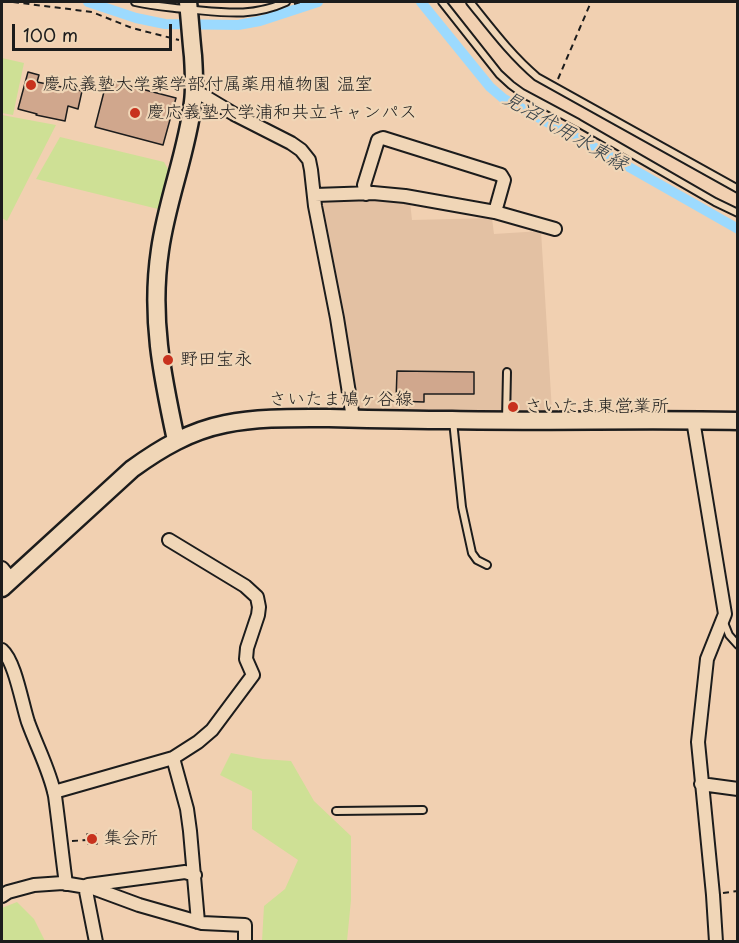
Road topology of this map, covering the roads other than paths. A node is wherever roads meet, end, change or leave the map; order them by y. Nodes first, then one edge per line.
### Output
1 (135, 2) edge
2 (442, 2) edge
3 (470, 2) edge
4 (289, 3) edge
5 (189, 8) edge
6 (194, 90) junction
7 (738, 189) edge
8 (366, 194) junction
9 (315, 195) junction
10 (495, 212) junction
11 (738, 213) edge
12 (555, 229) dead end
13 (507, 372) dead end
14 (353, 418) junction
15 (453, 420) junction
16 (506, 420) junction
17 (693, 420) junction
18 (738, 422) edge
19 (176, 440) junction
20 (169, 540) dead end
21 (487, 565) dead end
22 (5, 578) edge
23 (723, 619) junction
24 (738, 645) edge
25 (2, 650) edge
26 (173, 758) junction
27 (702, 784) junction
28 (738, 789) edge
29 (54, 792) junction
30 (423, 810) dead end
31 (336, 812) dead end
32 (195, 874) junction
33 (66, 884) junction
34 (83, 886) junction
35 (2, 896) edge
36 (198, 922) junction
37 (96, 942) edge
38 (245, 942) edge
39 (716, 942) edge

1 - 5 lane
2 - 11 lane
3 - 7 lane
4 - 5 lane
5 - 6 main road
6 - 9 street
6 - 19 main road
8 - 9 street
8 - 10 street
8 - 10 street
9 - 14 street
10 - 12 street
13 - 16 lane
14 - 15 main road, さいたま鳩ヶ谷線
14 - 19 main road, さいたま鳩ヶ谷線
15 - 16 main road, さいたま鳩ヶ谷線
15 - 21 lane
16 - 17 main road, さいたま鳩ヶ谷線
17 - 18 main road, さいたま鳩ヶ谷線
17 - 23 street
19 - 22 main road, さいたま鳩ヶ谷線
20 - 26 street
23 - 24 lane
23 - 27 street
25 - 29 street
26 - 29 street
26 - 32 street
27 - 28 street
27 - 39 street
29 - 33 street
30 - 31 lane
32 - 34 street
32 - 36 street
33 - 34 street
33 - 35 street
34 - 36 street
34 - 37 street
36 - 38 street

